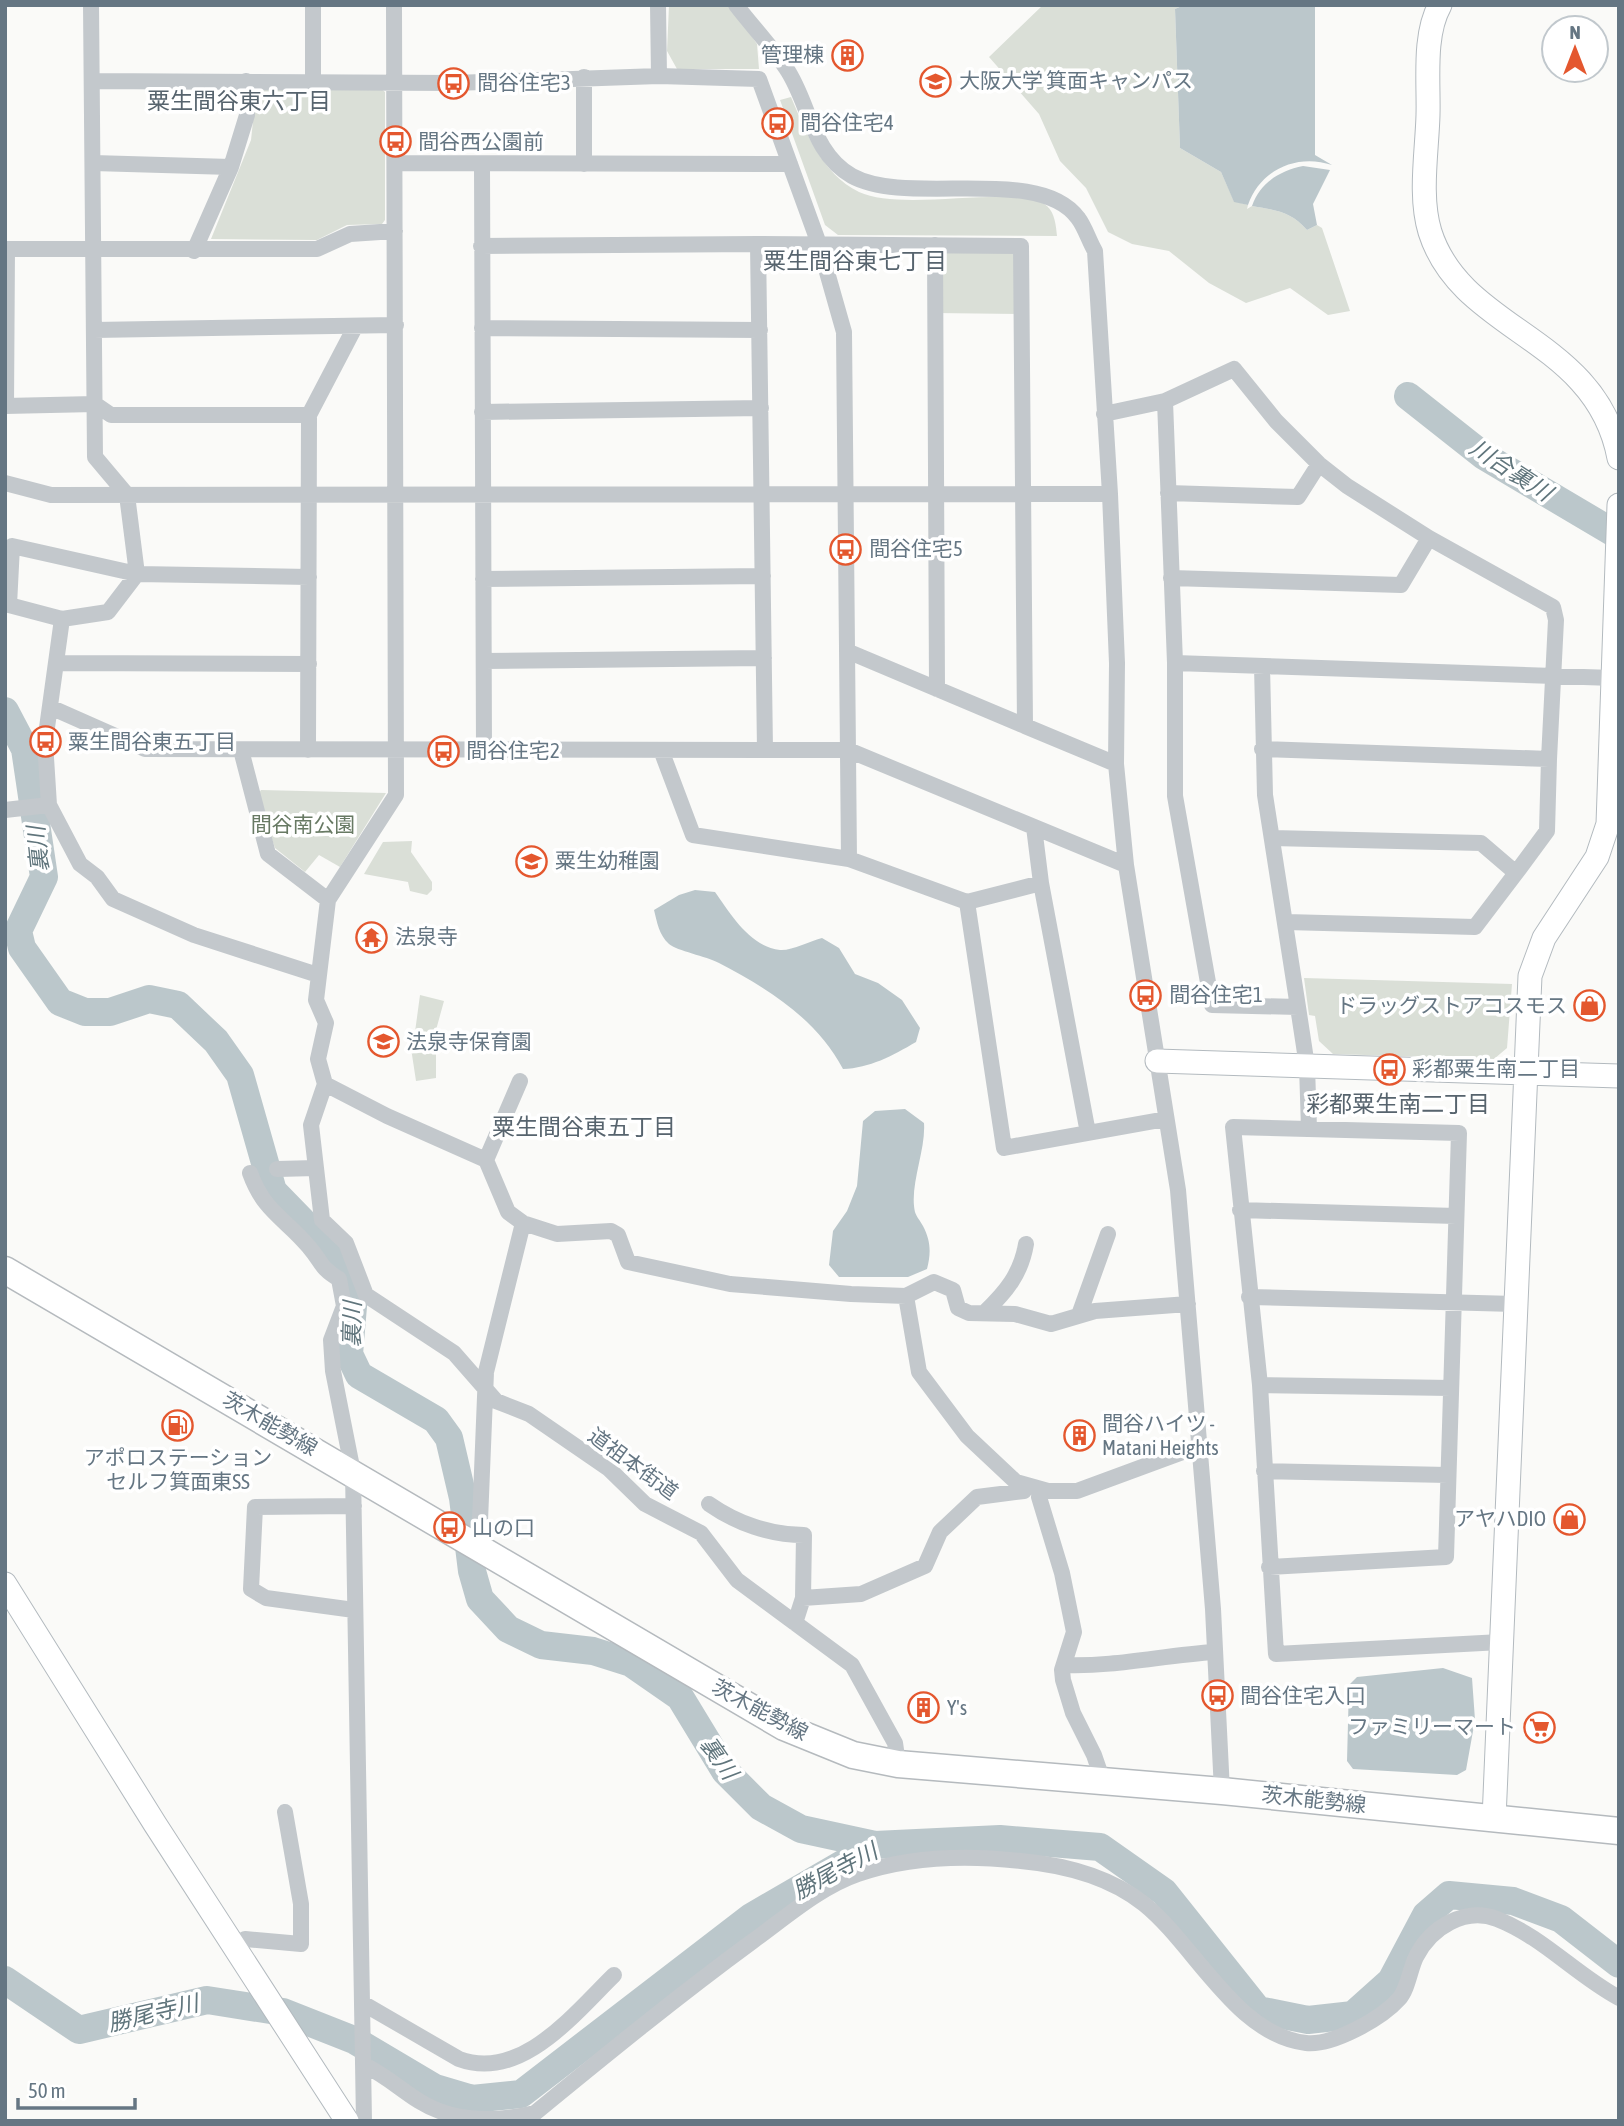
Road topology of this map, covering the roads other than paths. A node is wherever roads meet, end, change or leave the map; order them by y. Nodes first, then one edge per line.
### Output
1 (91, 5) edge
2 (313, 5) edge
3 (394, 5) edge
4 (659, 5) edge
5 (736, 5) edge
6 (1440, 5) edge
7 (659, 76) junction
8 (584, 77) junction
9 (92, 80) junction
10 (246, 81) junction
11 (313, 82) junction
12 (394, 82) junction
13 (93, 163) junction
14 (395, 163) junction
15 (584, 164) junction
16 (790, 164) junction
17 (482, 165) junction
18 (231, 167) junction
19 (395, 231) junction
20 (758, 244) junction
21 (819, 244) junction
22 (935, 245) junction
23 (481, 246) junction
24 (93, 249) junction
25 (194, 251) junction
26 (396, 325) junction
27 (355, 327) junction
28 (482, 328) junction
29 (94, 330) junction
30 (760, 330) junction
31 (1165, 401) junction
32 (94, 404) junction
33 (6, 406) edge
34 (761, 408) junction
35 (482, 412) junction
36 (1104, 414) junction
37 (309, 415) junction
38 (1619, 458) edge
39 (1319, 464) junction
40 (5, 483) edge
41 (1168, 492) junction
42 (309, 494) junction
43 (396, 494) junction
44 (483, 494) junction
45 (762, 494) junction
46 (845, 494) junction
47 (936, 494) junction
48 (1024, 494) junction
49 (1110, 494) junction
50 (127, 495) junction
51 (1619, 505) edge
52 (1429, 538) junction
53 (137, 574) junction
54 (763, 576) junction
55 (309, 578) junction
56 (483, 579) junction
57 (1171, 579) junction
58 (62, 619) junction
59 (847, 651) junction
60 (764, 658) junction
61 (484, 661) junction
62 (56, 663) junction
63 (1175, 663) junction
64 (309, 664) junction
65 (1262, 666) junction
66 (1553, 675) junction
67 (1613, 678) junction
68 (937, 689) junction
69 (50, 707) junction
70 (1025, 726) junction
71 (1262, 748) junction
72 (241, 750) junction
73 (308, 750) junction
74 (661, 750) junction
75 (765, 750) junction
76 (848, 750) junction
77 (398, 751) junction
78 (484, 751) junction
79 (1549, 759) junction
80 (1116, 764) junction
81 (49, 805) junction
82 (6, 810) edge
83 (1034, 827) junction
84 (1272, 838) junction
85 (849, 859) junction
86 (1126, 865) junction
87 (1516, 873) junction
88 (1041, 883) junction
89 (328, 900) junction
90 (967, 902) junction
91 (1286, 922) junction
92 (318, 975) junction
93 (1298, 1007) junction
94 (1157, 1061) junction
95 (1307, 1066) junction
96 (1524, 1074) junction
97 (1619, 1076) edge
98 (520, 1081) dead end
99 (325, 1084) junction
100 (1166, 1119) junction
101 (1309, 1129) junction
102 (1088, 1133) junction
103 (486, 1160) junction
104 (316, 1168) junction
105 (277, 1169) dead end
106 (250, 1173) dead end
107 (1240, 1210) junction
108 (1456, 1216) junction
109 (523, 1223) junction
110 (1108, 1234) dead end
111 (1026, 1244) dead end
112 (356, 1266) junction
113 (5, 1270) edge
114 (339, 1279) junction
115 (906, 1296) junction
116 (1249, 1297) junction
117 (1454, 1302) junction
118 (1188, 1304) junction
119 (1515, 1304) junction
120 (984, 1313) junction
121 (1079, 1315) junction
122 (1260, 1385) junction
123 (1451, 1388) junction
124 (485, 1390) junction
125 (1199, 1446) junction
126 (1264, 1471) junction
127 (353, 1472) junction
128 (1448, 1475) junction
129 (1034, 1487) junction
130 (709, 1504) dead end
131 (354, 1506) junction
132 (479, 1546) junction
133 (1269, 1567) junction
134 (5, 1584) edge
135 (803, 1598) junction
136 (354, 1610) junction
137 (795, 1623) junction
138 (1501, 1642) junction
139 (1215, 1652) junction
140 (1064, 1665) junction
141 (898, 1764) junction
142 (1103, 1781) junction
143 (1222, 1791) junction
144 (285, 1812) dead end
145 (1494, 1819) junction
146 (1619, 1831) edge
147 (245, 1939) dead end
148 (614, 1975) dead end
149 (1612, 1993) edge
150 (364, 2004) junction
151 (364, 2065) junction
152 (347, 2121) edge
153 (364, 2121) edge

1 - 9 street
2 - 11 street
3 - 12 street
4 - 7 street
5 - 36 street
6 - 38 street
7 - 8 street
7 - 16 street
8 - 12 street
8 - 15 street
9 - 10 street
9 - 13 street
10 - 11 street
10 - 18 street
11 - 12 street
12 - 14 street
13 - 18 street
13 - 24 street
14 - 17 street
14 - 19 street
15 - 16 street
15 - 17 street
16 - 21 street
17 - 23 street
18 - 25 street
19 - 25 street
19 - 26 street
20 - 21 street
20 - 23 street
20 - 30 street
21 - 22 street
21 - 46 street
22 - 47 street
22 - 48 street
23 - 28 street
24 - 25 street
24 - 29 street
24 - 33 street
26 - 27 street
26 - 43 street
27 - 29 street
27 - 37 street
28 - 30 street
28 - 35 street
29 - 32 street
30 - 34 street
31 - 36 street
31 - 39 street
31 - 41 street
32 - 33 street
32 - 37 street
32 - 50 street
34 - 35 street
34 - 45 street
35 - 44 street
36 - 49 street
37 - 42 street
39 - 41 street
39 - 52 street
40 - 50 street
41 - 57 street
42 - 43 street
42 - 50 street
42 - 55 street
43 - 44 street
43 - 77 street
44 - 45 street
44 - 56 street
45 - 46 street
45 - 54 street
46 - 47 street
46 - 59 street
47 - 48 street
47 - 68 street
48 - 49 street
48 - 70 street
49 - 80 street
50 - 53 street
51 - 67 street
52 - 57 street
52 - 66 street
53 - 55 street
53 - 58 street
53 - 58 street
54 - 56 street
54 - 60 street
55 - 64 street
56 - 61 street
57 - 63 street
58 - 62 street
59 - 68 street
59 - 76 street
60 - 61 street
60 - 75 street
61 - 78 street
62 - 64 street
62 - 69 street
63 - 65 street
63 - 93 street
64 - 73 street
65 - 66 street
65 - 71 street
66 - 67 street
66 - 79 street
67 - 96 street
68 - 70 street
69 - 72 street
69 - 81 street
70 - 80 street
71 - 79 street
71 - 84 street
72 - 73 street
72 - 89 street
73 - 77 street
74 - 75 street
74 - 78 street
74 - 85 street
75 - 76 street
76 - 83 street
76 - 85 street
77 - 78 street
77 - 89 street
79 - 87 street
80 - 86 street
81 - 82 street
81 - 92 street
83 - 86 street
83 - 88 street
84 - 87 street
84 - 91 street
85 - 90 street
86 - 94 street
87 - 91 street
88 - 90 street
88 - 102 street
89 - 92 street
90 - 102 street
91 - 93 street
92 - 99 street
93 - 95 street
94 - 95 street
94 - 100 street
95 - 96 street
95 - 101 street
96 - 97 street
96 - 119 street
98 - 103 street
99 - 103 street
99 - 104 street
100 - 102 street
100 - 118 street
101 - 107 street
101 - 108 street
103 - 109 street
104 - 105 street
104 - 112 street, 道祖本街道
106 - 114 street
107 - 108 street
107 - 116 street
108 - 117 street
109 - 115 street
109 - 124 street
110 - 121 street
111 - 120 street
112 - 114 street
112 - 124 street, 道祖本街道
113 - 127 main road, 茨木能勢線
114 - 127 street
115 - 120 street
115 - 129 street
116 - 117 street
116 - 122 street
117 - 119 street
117 - 123 street
118 - 121 street
118 - 125 street
119 - 138 street
120 - 121 street
122 - 123 street
122 - 126 street
123 - 128 street
124 - 132 street
124 - 137 street, 道祖本街道
125 - 129 street
125 - 139 street
126 - 128 street
126 - 133 street
127 - 131 street
127 - 132 main road, 茨木能勢線
128 - 133 street
129 - 135 street
129 - 140 street
130 - 135 street
131 - 136 street
131 - 136 street
132 - 141 main road, 茨木能勢線
133 - 138 street
134 - 152 street
135 - 137 street
136 - 150 street
137 - 141 street, 道祖本街道
138 - 145 street
139 - 140 street
139 - 143 street
140 - 142 street
141 - 142 main road, 茨木能勢線
142 - 143 main road, 茨木能勢線
143 - 145 main road, 茨木能勢線
144 - 147 street
145 - 146 main road, 茨木能勢線
148 - 150 street
149 - 151 street
150 - 151 street
151 - 153 street

